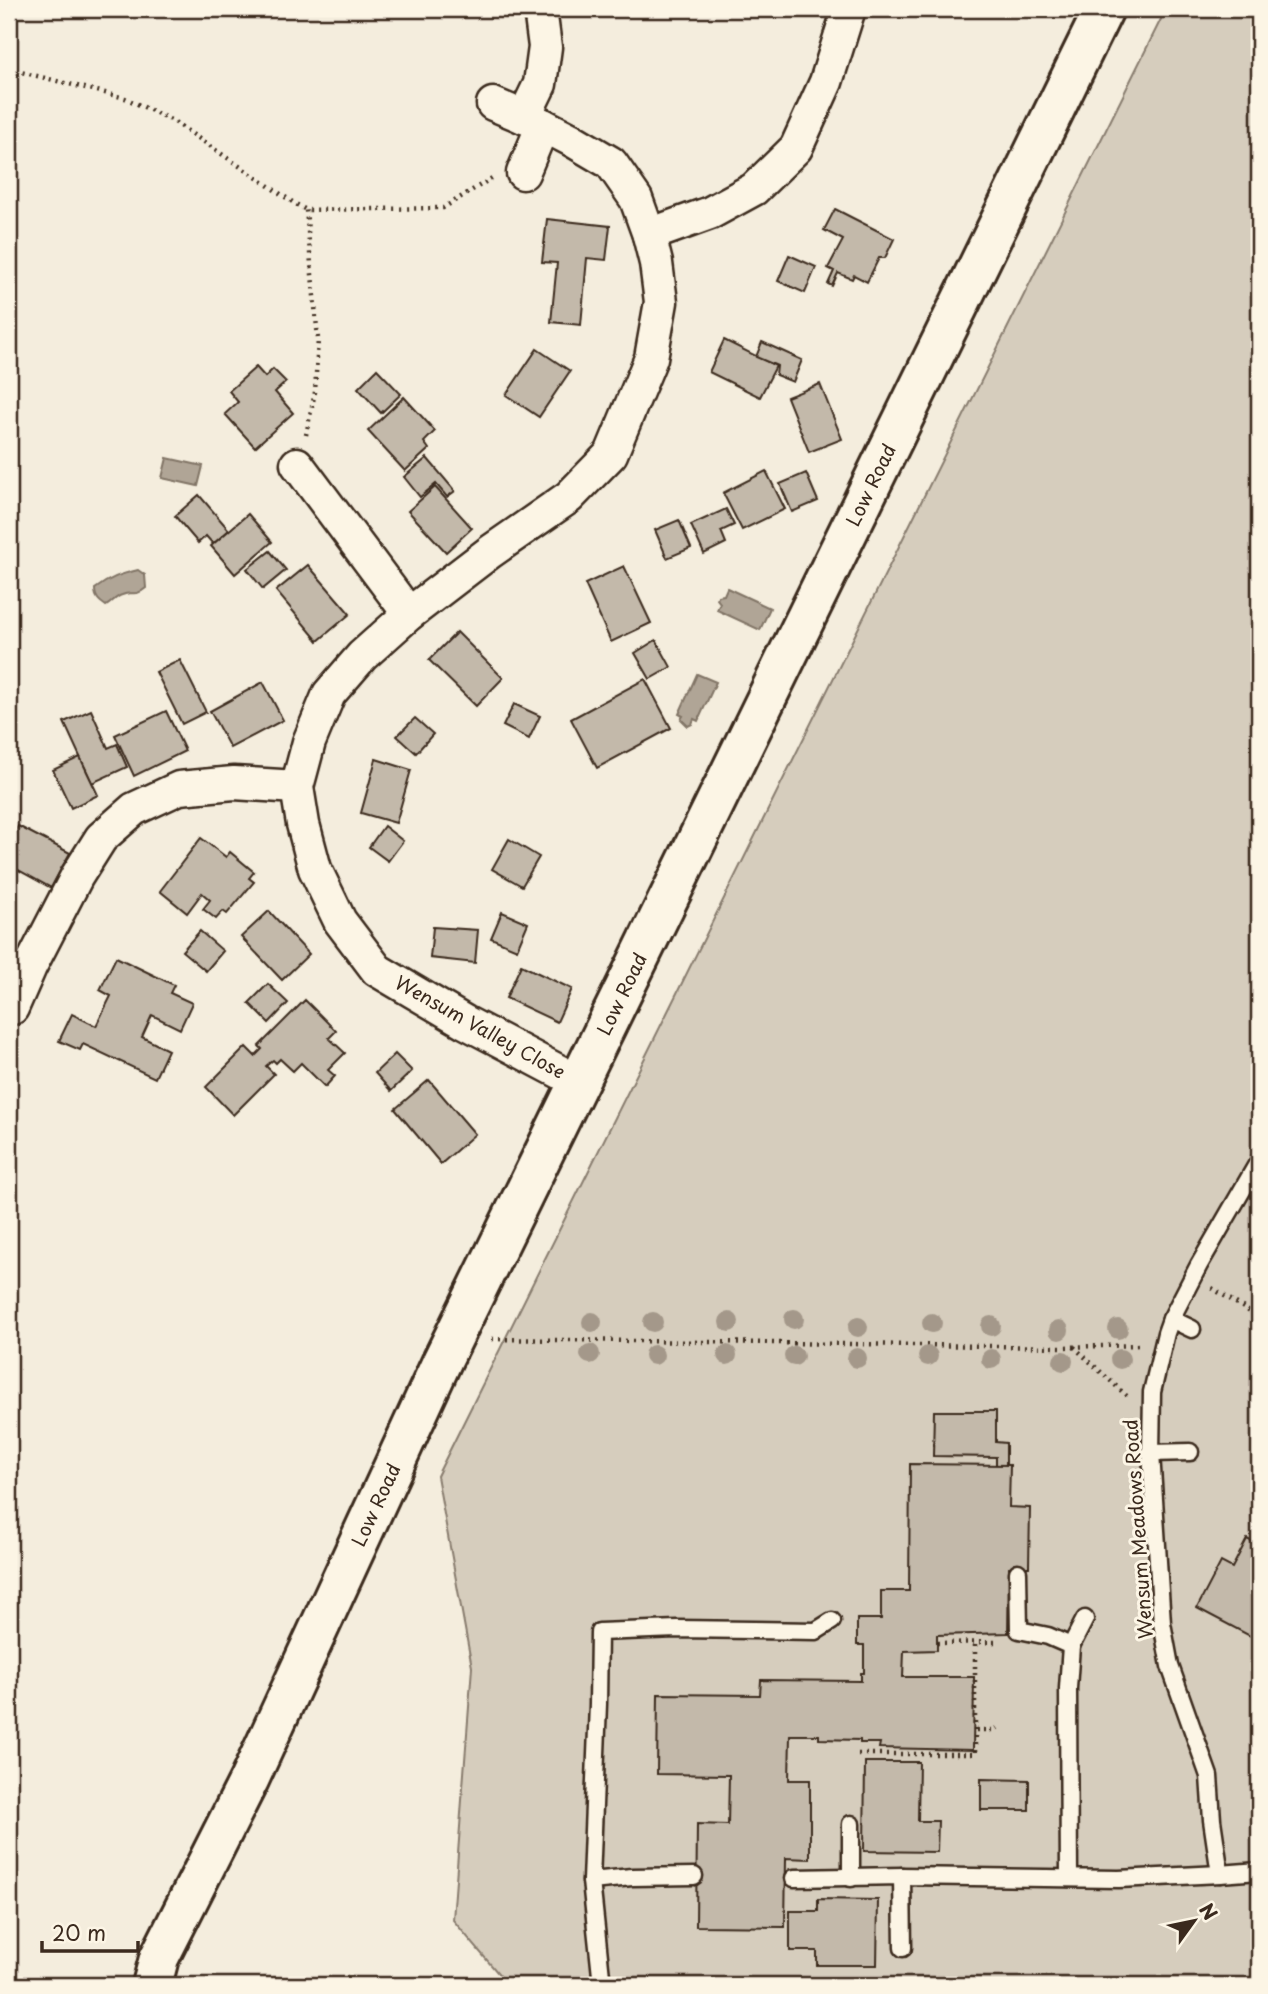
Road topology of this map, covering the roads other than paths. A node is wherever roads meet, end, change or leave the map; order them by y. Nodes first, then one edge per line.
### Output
1 (540, 9) edge
2 (849, 9) edge
3 (1104, 9) edge
4 (493, 104) dead end
5 (533, 121) junction
6 (523, 173) road end
7 (649, 235) junction
8 (297, 464) road end
9 (409, 614) junction
10 (298, 788) junction
11 (20, 962) edge
12 (12, 1008) dead end
13 (579, 1082) junction
14 (1259, 1161) edge
15 (1171, 1320) junction
16 (1192, 1329) dead end
17 (1190, 1452) dead end
18 (1151, 1453) junction
19 (1018, 1572) dead end
20 (1085, 1619) dead end
21 (832, 1621) dead end
22 (1071, 1646) junction
23 (850, 1824) dead end
24 (1259, 1871) edge
25 (1220, 1874) junction
26 (902, 1875) junction
27 (694, 1876) dead end
28 (793, 1878) dead end
29 (851, 1878) junction
30 (1069, 1878) junction
31 (591, 1881) junction
32 (903, 1948) dead end
33 (152, 1985) edge
34 (602, 1985) edge

1 - 5 street
2 - 7 street
3 - 13 street, Low Road
4 - 5 street, Wensum Valley Close
5 - 6 street
5 - 7 street, Wensum Valley Close
7 - 9 street, Wensum Valley Close
8 - 9 street
9 - 10 street, Wensum Valley Close
10 - 11 street
10 - 13 street, Wensum Valley Close
11 - 12 street
13 - 33 street, Low Road
14 - 15 lane, Wensum Meadows Road
15 - 16 lane
15 - 18 lane, Wensum Meadows Road
17 - 18 lane
18 - 25 lane, Wensum Meadows Road
19 - 22 lane
20 - 22 lane
21 - 31 lane
22 - 30 lane
23 - 29 lane
24 - 25 lane
25 - 30 lane
26 - 29 lane
26 - 30 lane
26 - 32 lane
27 - 31 lane
28 - 29 lane
31 - 34 lane

